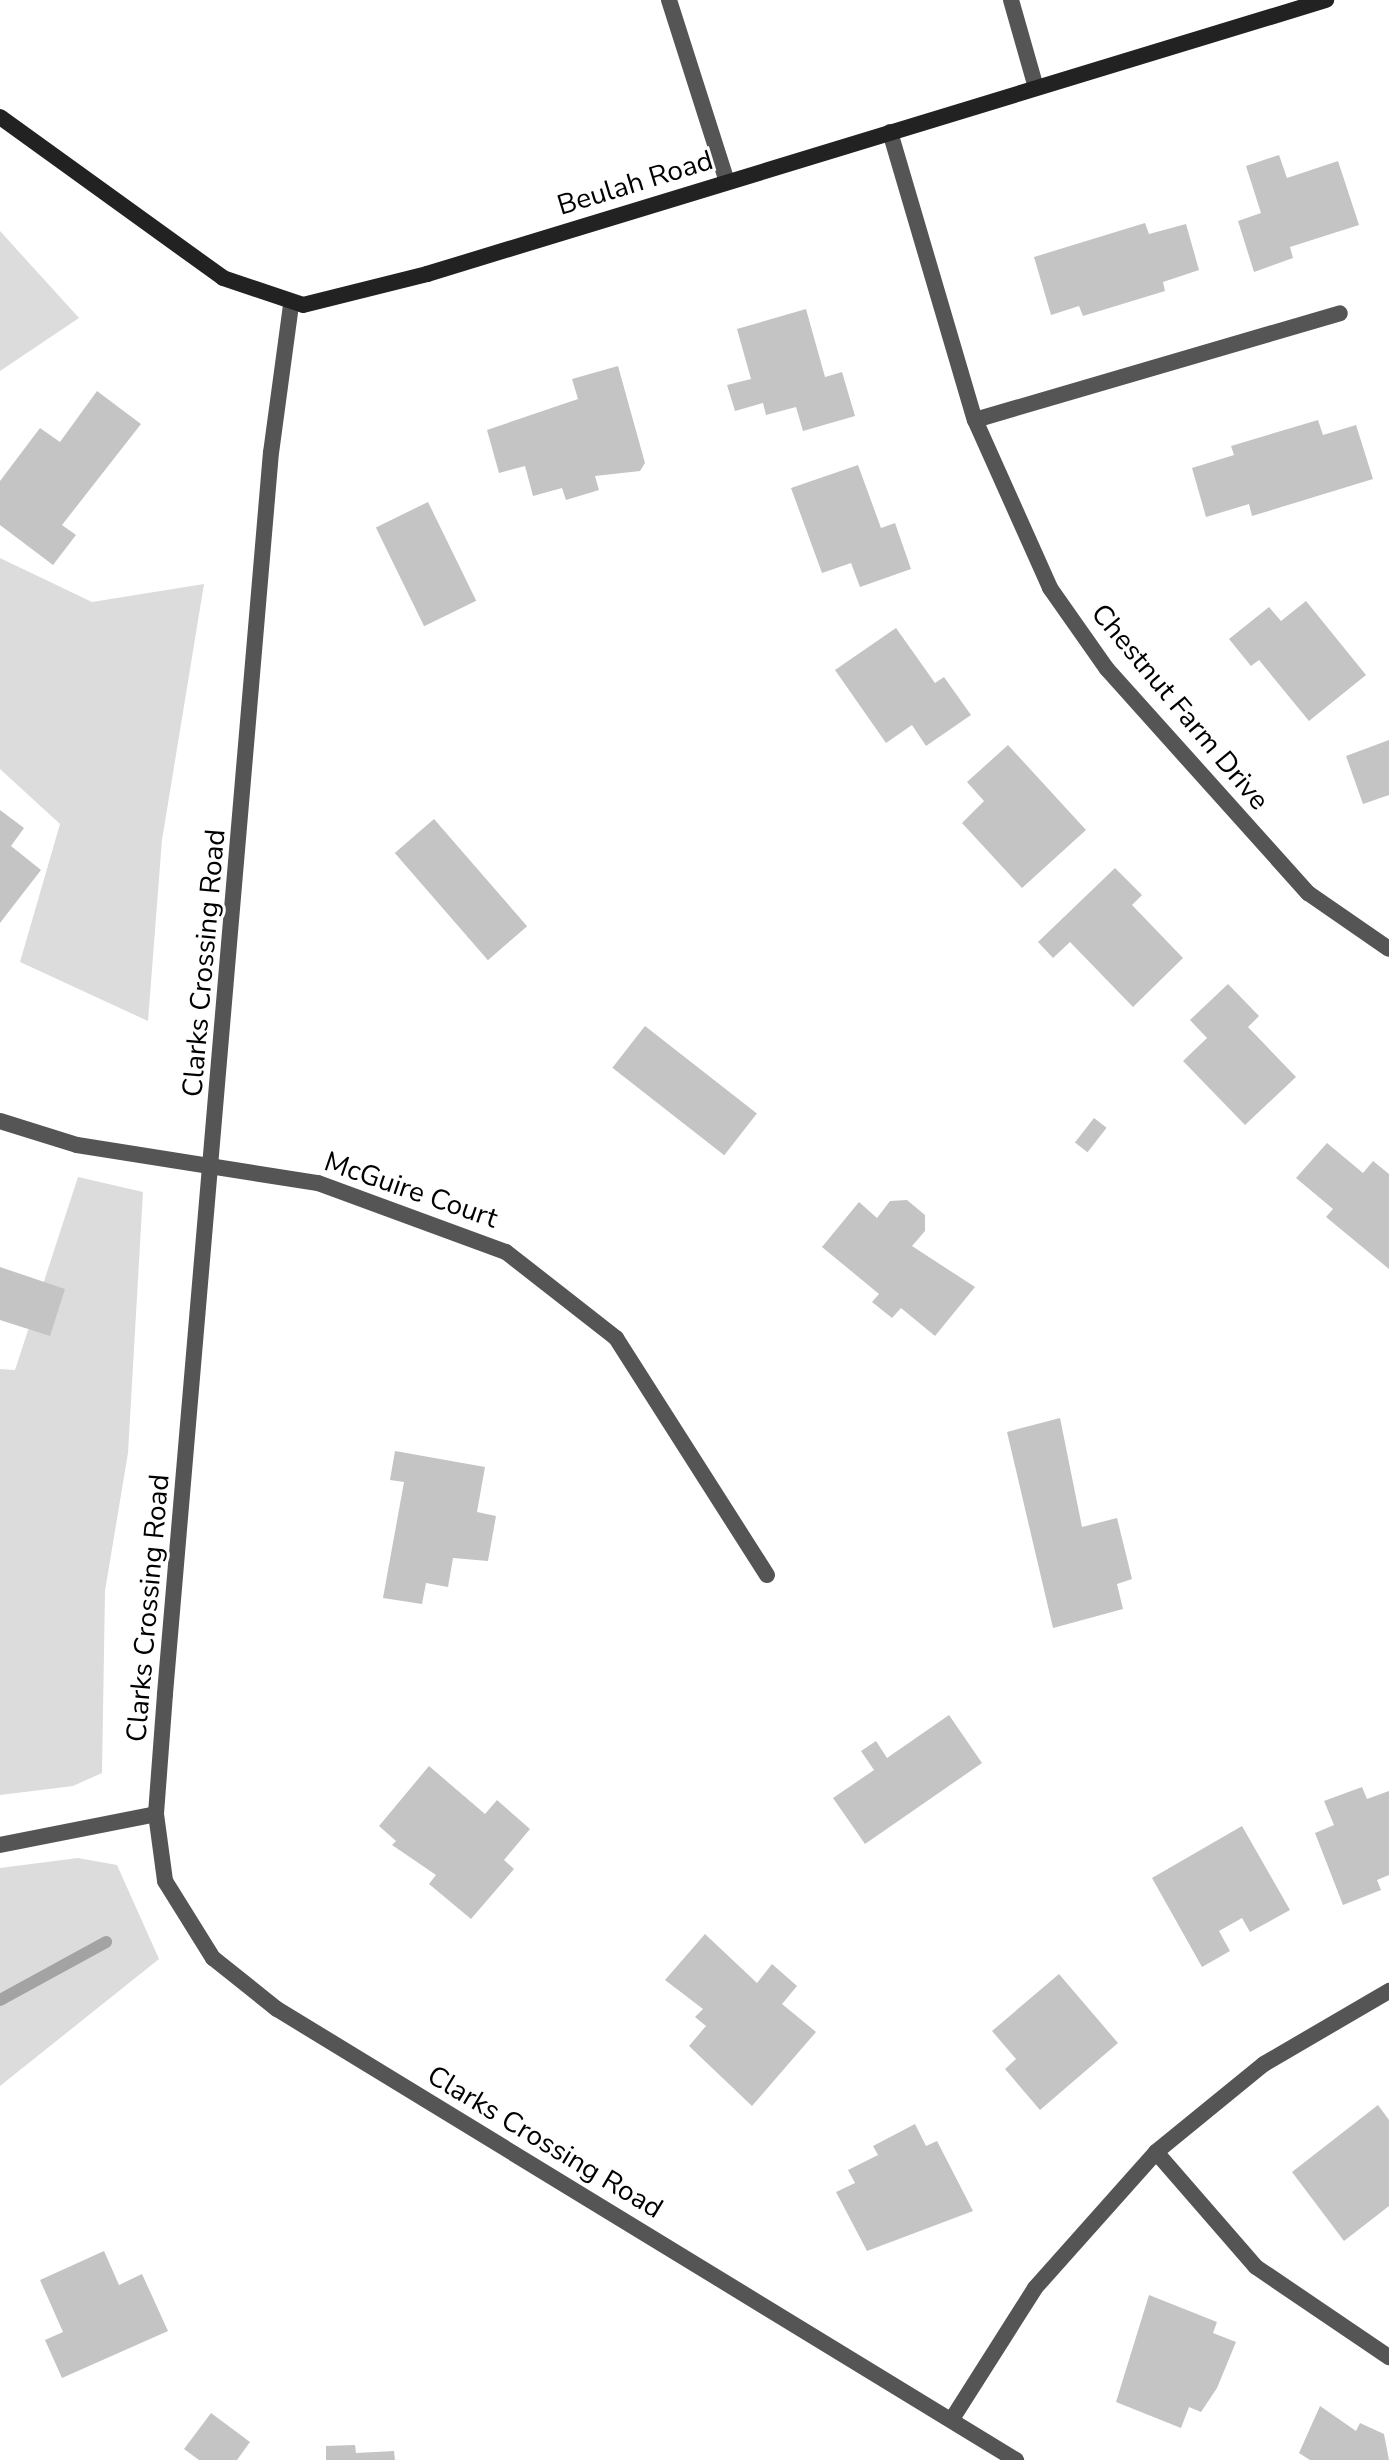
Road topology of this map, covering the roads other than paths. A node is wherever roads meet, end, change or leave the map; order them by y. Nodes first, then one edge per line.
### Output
1 (669, 0) edge
2 (1011, 0) edge
3 (1326, 0) edge
4 (1036, 88) junction
5 (0, 117) edge
6 (890, 132) junction
7 (727, 182) junction
8 (291, 305) junction
9 (1340, 313) dead end
10 (975, 420) junction
11 (1389, 949) edge
12 (0, 1121) edge
13 (213, 1166) junction
14 (767, 1575) dead end
15 (156, 1814) junction
16 (0, 1845) edge
17 (1389, 1991) edge
18 (1156, 2152) junction
19 (1389, 2357) edge
20 (952, 2419) junction
21 (1016, 2460) edge

1 - 7 street
2 - 4 street
3 - 4 main road, Beulah Road
4 - 6 main road, Beulah Road
5 - 8 main road
6 - 7 main road, Beulah Road
6 - 10 street, Chestnut Farm Drive
7 - 8 main road, Beulah Road
8 - 13 street, Clarks Crossing Road
9 - 10 street
10 - 11 street, Chestnut Farm Drive
12 - 13 street, McGuire Court
13 - 14 street, McGuire Court
13 - 15 street, Clarks Crossing Road
15 - 16 street
15 - 20 street, Clarks Crossing Road
17 - 18 street
18 - 19 street
18 - 20 street
20 - 21 street, Clarks Crossing Road

